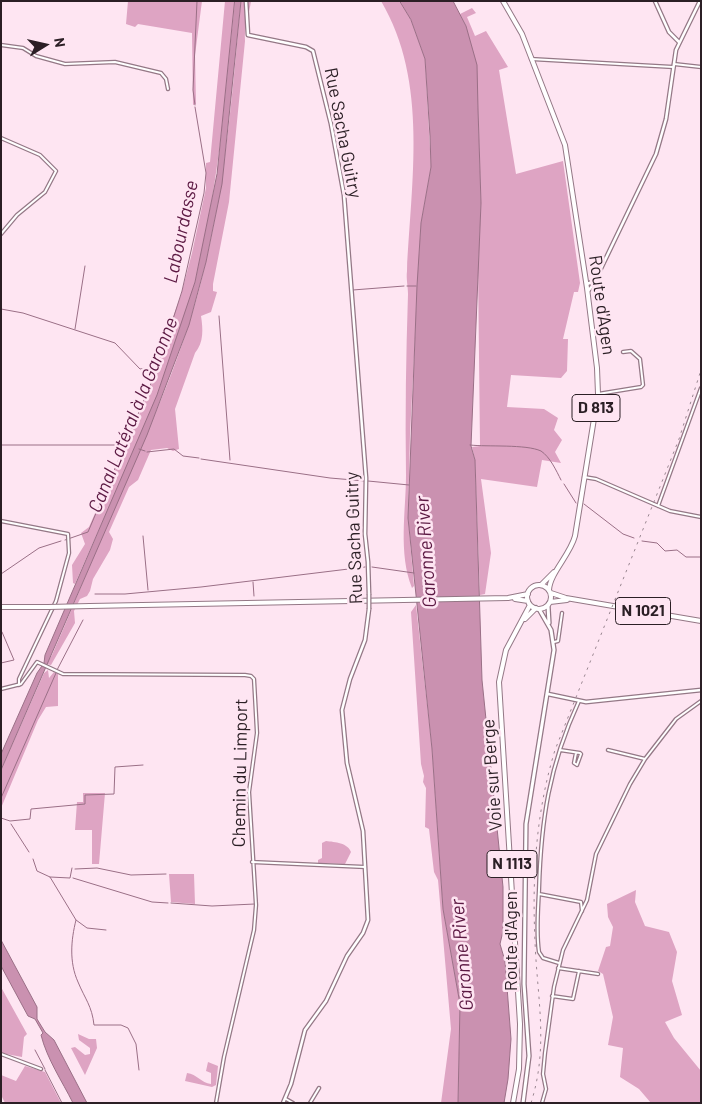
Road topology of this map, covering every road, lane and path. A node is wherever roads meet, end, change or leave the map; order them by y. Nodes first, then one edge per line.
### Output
1 (246, 1) edge
2 (503, 1) edge
3 (655, 1) edge
4 (700, 1) edge
5 (679, 42) junction
6 (1, 45) edge
7 (531, 59) junction
8 (674, 65) junction
9 (701, 66) edge
10 (168, 89) dead end
11 (1, 138) edge
12 (1, 234) edge
13 (586, 284) junction
14 (592, 284) junction
15 (587, 292) junction
16 (623, 352) dead end
17 (701, 388) edge
18 (598, 394) junction
19 (696, 402) junction
20 (701, 403) edge
21 (584, 476) junction
22 (658, 506) junction
23 (701, 517) edge
24 (1, 521) edge
25 (566, 559) junction
26 (541, 585) junction
27 (550, 592) junction
28 (528, 594) junction
29 (506, 598) junction
30 (586, 601) junction
31 (529, 603) junction
32 (549, 604) junction
33 (1, 608) edge
34 (537, 609) junction
35 (562, 613) dead end
36 (701, 622) edge
37 (517, 628) junction
38 (550, 630) junction
39 (554, 642) junction
40 (19, 685) junction
41 (1, 689) edge
42 (701, 690) edge
43 (548, 694) junction
44 (579, 701) junction
45 (701, 701) edge
46 (560, 750) junction
47 (608, 750) dead end
48 (576, 753) junction
49 (646, 759) junction
50 (252, 862) junction
51 (366, 867) junction
52 (539, 894) junction
53 (582, 911) junction
54 (559, 963) junction
55 (558, 968) junction
56 (579, 971) junction
57 (598, 974) dead end
58 (552, 996) junction
59 (1, 1054) edge
60 (41, 1069) dead end
61 (318, 1088) dead end
62 (286, 1099) junction
63 (216, 1103) edge
64 (283, 1103) edge
65 (293, 1103) edge
66 (310, 1103) edge
67 (513, 1103) edge
68 (523, 1103) edge
69 (542, 1103) edge

1 - 51 street, Rue Sacha Guitry, bridge
2 - 7 main road, D 813
3 - 5 street
4 - 5 street
5 - 8 street
6 - 10 street
7 - 8 street
7 - 13 main road, Route d'Agen / D 813
8 - 9 street
8 - 14 street
11 - 12 street
13 - 14 street
13 - 15 main road, Route d'Agen / D 813
14 - 15 street
15 - 18 main road, Route d'Agen / D 813
16 - 18 street
17 - 19 street
18 - 21 main road, Route d'Agen / D 813
19 - 20 street
19 - 22 street
21 - 22 street
21 - 25 main road, Route d'Agen / D 813
22 - 23 street
24 - 40 street
25 - 26 main road, Route d'Agen / D 813
25 - 27 main road, Route d'Agen / D 813
26 - 27 main road
26 - 28 main road
27 - 30 main road, N 1021
27 - 32 main road
28 - 29 main road
28 - 31 main road
29 - 31 main road
29 - 33 main road, bridge
30 - 32 main road, N 1021
30 - 36 main road, N 1021
31 - 34 main road
31 - 37 main road, N 1113
32 - 34 main road
32 - 38 main road, Route d'Agen
34 - 37 main road, N 1113
34 - 38 main road, Route d'Agen
35 - 39 street
37 - 67 main road, Voie sur Berge / N 1113
38 - 39 main road, Route d'Agen
39 - 43 main road, Route d'Agen
40 - 41 street
40 - 50 street, Chemin du Limport
42 - 44 street
43 - 44 street
43 - 68 main road, Route d'Agen
44 - 46 street
45 - 49 street
46 - 48 street
46 - 52 street
47 - 49 street
48 - 48 street
49 - 53 street
50 - 51 street
50 - 63 street, Chemin du Limport
51 - 62 street, Rue Sacha Guitry
52 - 53 street
52 - 54 street
53 - 54 street
54 - 55 street
55 - 56 street
55 - 58 street
56 - 57 street
56 - 58 street
58 - 69 street
59 - 60 street
61 - 66 street
62 - 64 street, Rue Sacha Guitry
62 - 65 street

